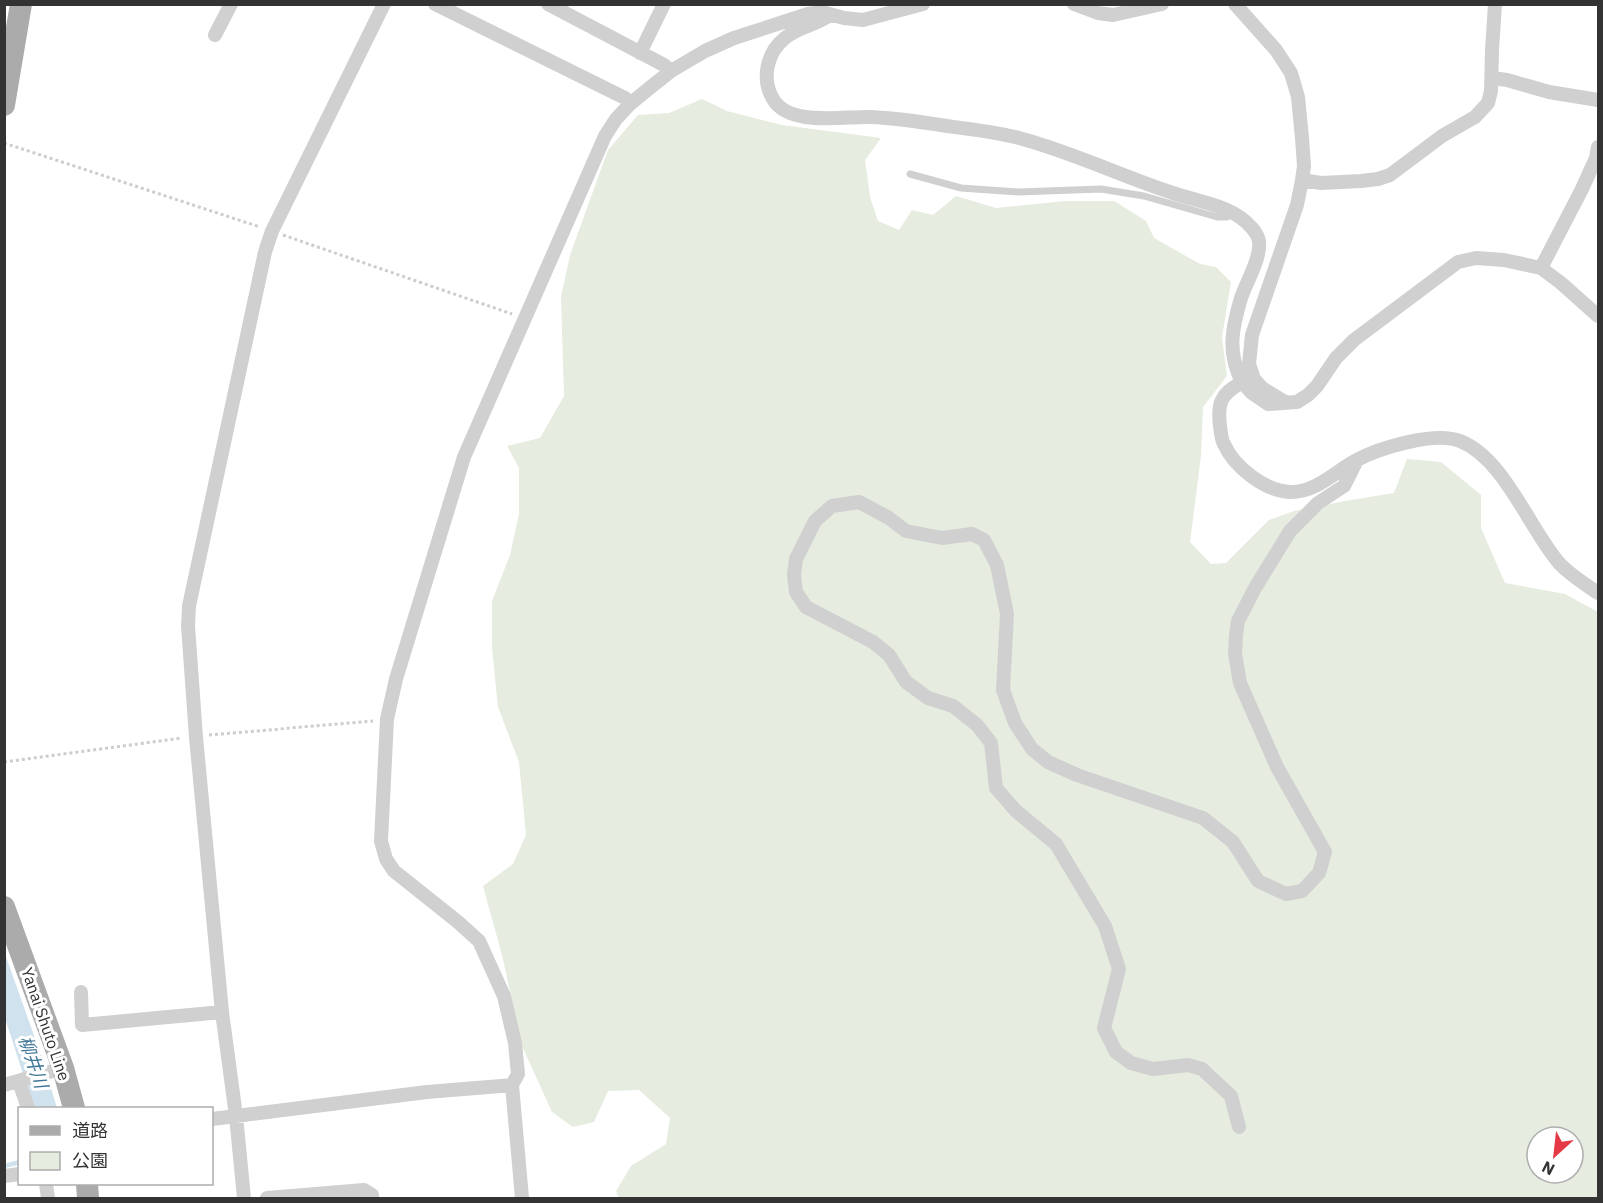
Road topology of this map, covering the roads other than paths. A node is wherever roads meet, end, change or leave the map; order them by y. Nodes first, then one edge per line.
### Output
1 (21, 4) edge
2 (231, 4) edge
3 (384, 4) edge
4 (435, 4) edge
5 (548, 4) edge
6 (580, 4) edge
7 (664, 4) edge
8 (923, 4) edge
9 (1074, 4) edge
10 (1162, 4) edge
11 (1495, 4) edge
12 (1238, 6) edge
13 (831, 9) edge
14 (573, 18) junction
15 (215, 35) dead end
16 (640, 53) junction
17 (671, 71) junction
18 (1492, 78) junction
19 (1599, 100) edge
20 (630, 104) junction
21 (4, 105) edge
22 (1599, 147) edge
23 (910, 174) dead end
24 (1302, 180) junction
25 (1233, 212) junction
26 (1541, 268) junction
27 (1599, 316) edge
28 (1242, 382) junction
29 (1285, 402) junction
30 (1357, 459) junction
31 (1599, 593) edge
32 (4, 907) edge
33 (81, 992) dead end
34 (222, 1012) junction
35 (57, 1071) junction
36 (21, 1082) junction
37 (4, 1085) edge
38 (512, 1085) junction
39 (28, 1107) edge
40 (74, 1107) edge
41 (236, 1116) junction
42 (213, 1119) edge
43 (1239, 1126) dead end
44 (244, 1198) edge
45 (267, 1198) edge
46 (372, 1198) edge
47 (522, 1198) edge

1 - 21 main road
2 - 15 street
3 - 34 street
4 - 20 street
5 - 14 street
6 - 14 street
7 - 16 street
8 - 13 street
9 - 10 street
11 - 18 street
12 - 24 street
13 - 17 street
13 - 25 street
14 - 16 street
16 - 17 street
17 - 20 street
18 - 19 street
18 - 24 street
20 - 38 street
22 - 26 street
23 - 25 lane
24 - 29 street
25 - 28 street
26 - 27 street
26 - 29 street
28 - 29 street
28 - 30 street
30 - 31 street
30 - 43 street
32 - 35 main road, Yanai Shuto Line
33 - 34 street
34 - 41 street
35 - 36 street
35 - 40 main road, Yanai Shuto Line
36 - 37 street
36 - 39 street
38 - 41 street
38 - 47 street
41 - 42 street
41 - 44 street
45 - 46 street

